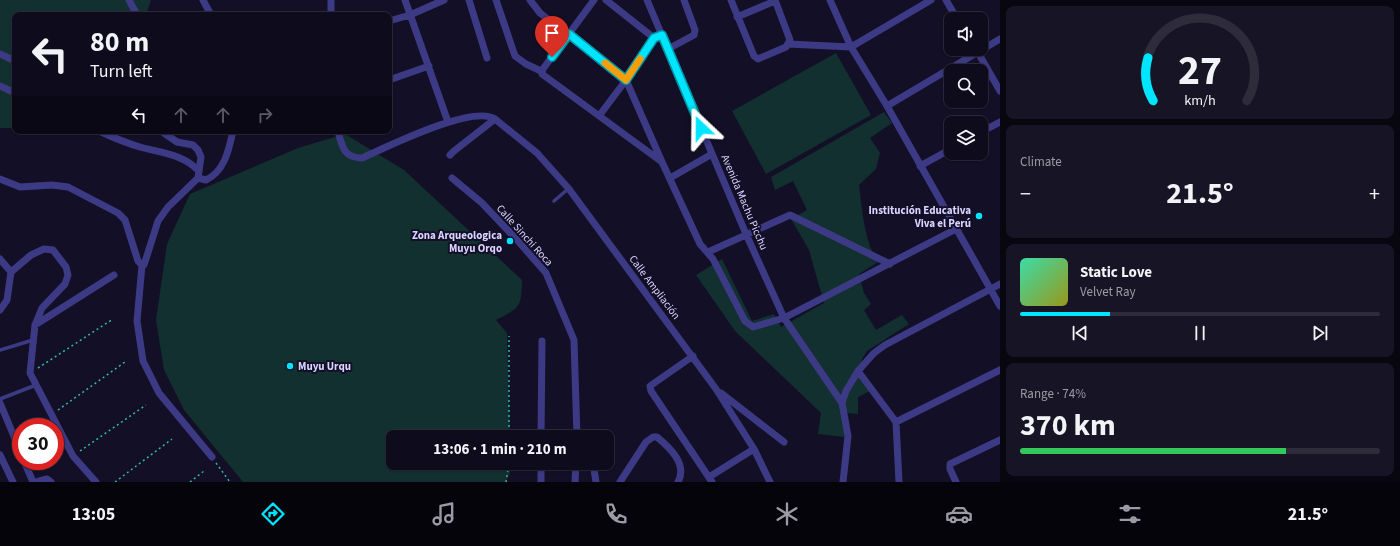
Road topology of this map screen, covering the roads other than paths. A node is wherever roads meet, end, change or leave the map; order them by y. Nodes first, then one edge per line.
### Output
1 (129, 0) edge
2 (203, 0) edge
3 (331, 0) edge
4 (405, 0) edge
5 (444, 0) edge
6 (469, 0) edge
7 (496, 0) edge
8 (530, 0) edge
9 (594, 0) edge
10 (606, 0) edge
11 (647, 0) edge
12 (684, 0) edge
13 (731, 0) edge
14 (775, 0) edge
15 (830, 0) edge
16 (931, 0) edge
17 (946, 0) edge
18 (135, 12) edge
19 (209, 12) edge
20 (330, 12) edge
21 (954, 12) edge
22 (410, 15) junction
23 (737, 17) junction
24 (392, 20) edge
25 (569, 34) junction
26 (662, 35) junction
27 (654, 38) junction
28 (1000, 39) edge
29 (788, 44) junction
30 (988, 45) edge
31 (851, 47) junction
32 (668, 49) junction
33 (0, 54) edge
34 (967, 56) edge
35 (980, 56) edge
36 (488, 58) dead end
37 (12, 60) edge
38 (429, 66) junction
39 (541, 72) junction
40 (392, 79) edge
41 (626, 80) junction
42 (0, 86) edge
43 (1000, 91) edge
44 (12, 92) edge
45 (887, 106) junction
46 (599, 116) junction
47 (498, 121) junction
48 (448, 122) junction
49 (1000, 122) edge
50 (988, 128) edge
51 (106, 134) edge
52 (165, 134) edge
53 (232, 134) edge
54 (339, 134) edge
55 (944, 153) edge
56 (712, 154) junction
57 (450, 155) dead end
58 (662, 162) junction
59 (920, 166) junction
60 (199, 175) junction
61 (452, 178) dead end
62 (670, 178) junction
63 (0, 179) edge
64 (569, 188) junction
65 (554, 201) dead end
66 (956, 229) junction
67 (746, 234) junction
68 (708, 252) junction
69 (0, 259) edge
70 (890, 264) junction
71 (142, 265) junction
72 (11, 272) junction
73 (114, 275) dead end
74 (1000, 284) edge
75 (990, 289) junction
76 (1000, 306) edge
77 (0, 310) edge
78 (784, 318) junction
79 (35, 325) junction
80 (33, 340) junction
81 (542, 341) dead end
82 (0, 350) edge
83 (693, 356) junction
84 (1000, 370) edge
85 (858, 371) junction
86 (36, 385) junction
87 (716, 389) junction
88 (0, 399) edge
89 (0, 403) edge
90 (842, 403) junction
91 (896, 422) junction
92 (541, 430) edge
93 (577, 430) edge
94 (12, 432) edge
95 (1000, 440) edge
96 (784, 442) dead end
97 (754, 449) junction
98 (0, 455) edge
99 (212, 457) road end
100 (29, 470) edge
101 (541, 470) edge
102 (576, 470) edge
103 (594, 470) edge
104 (710, 480) edge
105 (13, 482) edge
106 (35, 482) edge
107 (51, 482) edge
108 (96, 482) edge
109 (540, 482) edge
110 (575, 482) edge
111 (596, 482) edge
112 (620, 482) edge
113 (678, 482) edge
114 (770, 482) edge
115 (843, 482) edge
116 (899, 482) edge
117 (956, 482) edge

1 - 18 street
2 - 19 street
3 - 20 street
4 - 22 street
5 - 22 street
6 - 36 street
7 - 39 street
8 - 25 street
9 - 25 street
10 - 27 street
11 - 26 street, Avenida Machu Picchu
12 - 32 street
13 - 23 street
14 - 23 street
14 - 29 street
15 - 31 street
16 - 31 street
17 - 21 street
22 - 24 street
22 - 38 street
23 - 29 street
25 - 39 street
25 - 41 street
26 - 27 street
26 - 32 street, Avenida Machu Picchu
27 - 41 street
28 - 30 street
29 - 31 street
31 - 45 street
32 - 56 street, Avenida Machu Picchu
33 - 37 street
34 - 45 street
35 - 43 street
38 - 40 street
38 - 48 street
39 - 46 street
41 - 46 street
41 - 58 street
42 - 44 street
45 - 59 street
46 - 58 street
47 - 48 street
47 - 57 street
47 - 64 street, Calle Ampliación
48 - 54 street
49 - 50 street
51 - 60 street
52 - 60 street
53 - 60 street
55 - 59 street
56 - 62 street
56 - 67 street, Avenida Machu Picchu
58 - 62 street
59 - 66 street
60 - 71 street
61 - 93 street, Calle Sinchi Roca
62 - 68 street
63 - 71 street
64 - 65 lane
64 - 83 street, Calle Ampliación
66 - 70 street
66 - 75 street
67 - 68 street
67 - 70 street
67 - 78 street, Avenida Machu Picchu
68 - 78 street
69 - 72 street
70 - 78 street
71 - 99 street
72 - 77 street
72 - 79 street
73 - 79 street
74 - 75 street
75 - 76 street
75 - 85 street
78 - 90 street, Avenida Machu Picchu
79 - 80 street
80 - 82 lane
80 - 86 street
81 - 92 street
83 - 87 street, Calle Ampliación
83 - 104 street
84 - 91 street
85 - 90 street
85 - 91 street
86 - 88 lane
86 - 108 street
87 - 96 street
87 - 97 street, Calle Ampliación
89 - 94 street
90 - 115 street
91 - 116 street
95 - 117 street
97 - 104 street
97 - 114 street, Calle Ampliación
98 - 105 street
100 - 106 street
101 - 109 street
102 - 110 street
103 - 111 street
106 - 107 street
112 - 113 street

